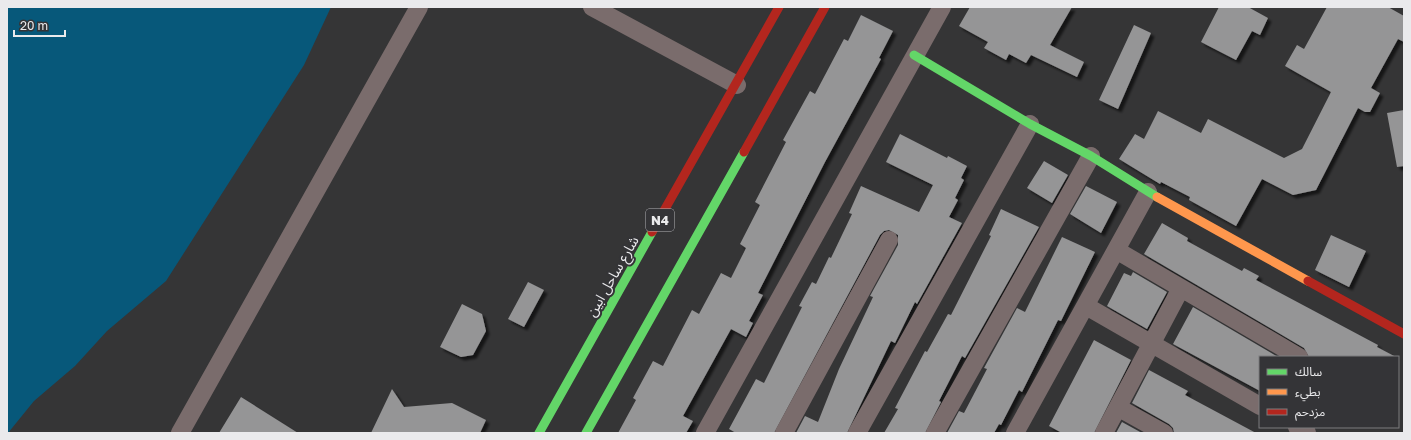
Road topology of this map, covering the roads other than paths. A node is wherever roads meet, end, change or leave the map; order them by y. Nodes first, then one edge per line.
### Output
1 (419, 7) edge
2 (592, 7) edge
3 (780, 7) edge
4 (825, 7) edge
5 (942, 7) edge
6 (914, 55) junction
7 (737, 85) junction
8 (1030, 124) junction
9 (1091, 156) junction
10 (1148, 192) junction
11 (890, 240) dead end
12 (1116, 250) junction
13 (1181, 288) junction
14 (1086, 306) junction
15 (1404, 334) edge
16 (1150, 343) junction
17 (1297, 356) edge
18 (1259, 405) edge
19 (1119, 408) junction
20 (1020, 431) edge
21 (180, 433) edge
22 (539, 433) edge
23 (586, 433) edge
24 (705, 433) edge
25 (784, 433) edge
26 (857, 433) edge
27 (935, 433) edge
28 (1104, 433) edge
29 (1164, 433) edge

1 - 21 street
2 - 7 street
3 - 7 main road, شارع ساحل ابين / N4
4 - 23 main road
5 - 6 street
6 - 8 main road
6 - 24 street
7 - 22 main road, شارع ساحل ابين / N4
8 - 9 main road
8 - 26 street
9 - 10 main road
9 - 27 street
10 - 12 street
10 - 15 main road
11 - 25 street
12 - 13 street
12 - 14 street
13 - 16 street
13 - 17 street
14 - 16 street
14 - 20 street
16 - 18 street
16 - 19 street
19 - 28 street
19 - 29 street

